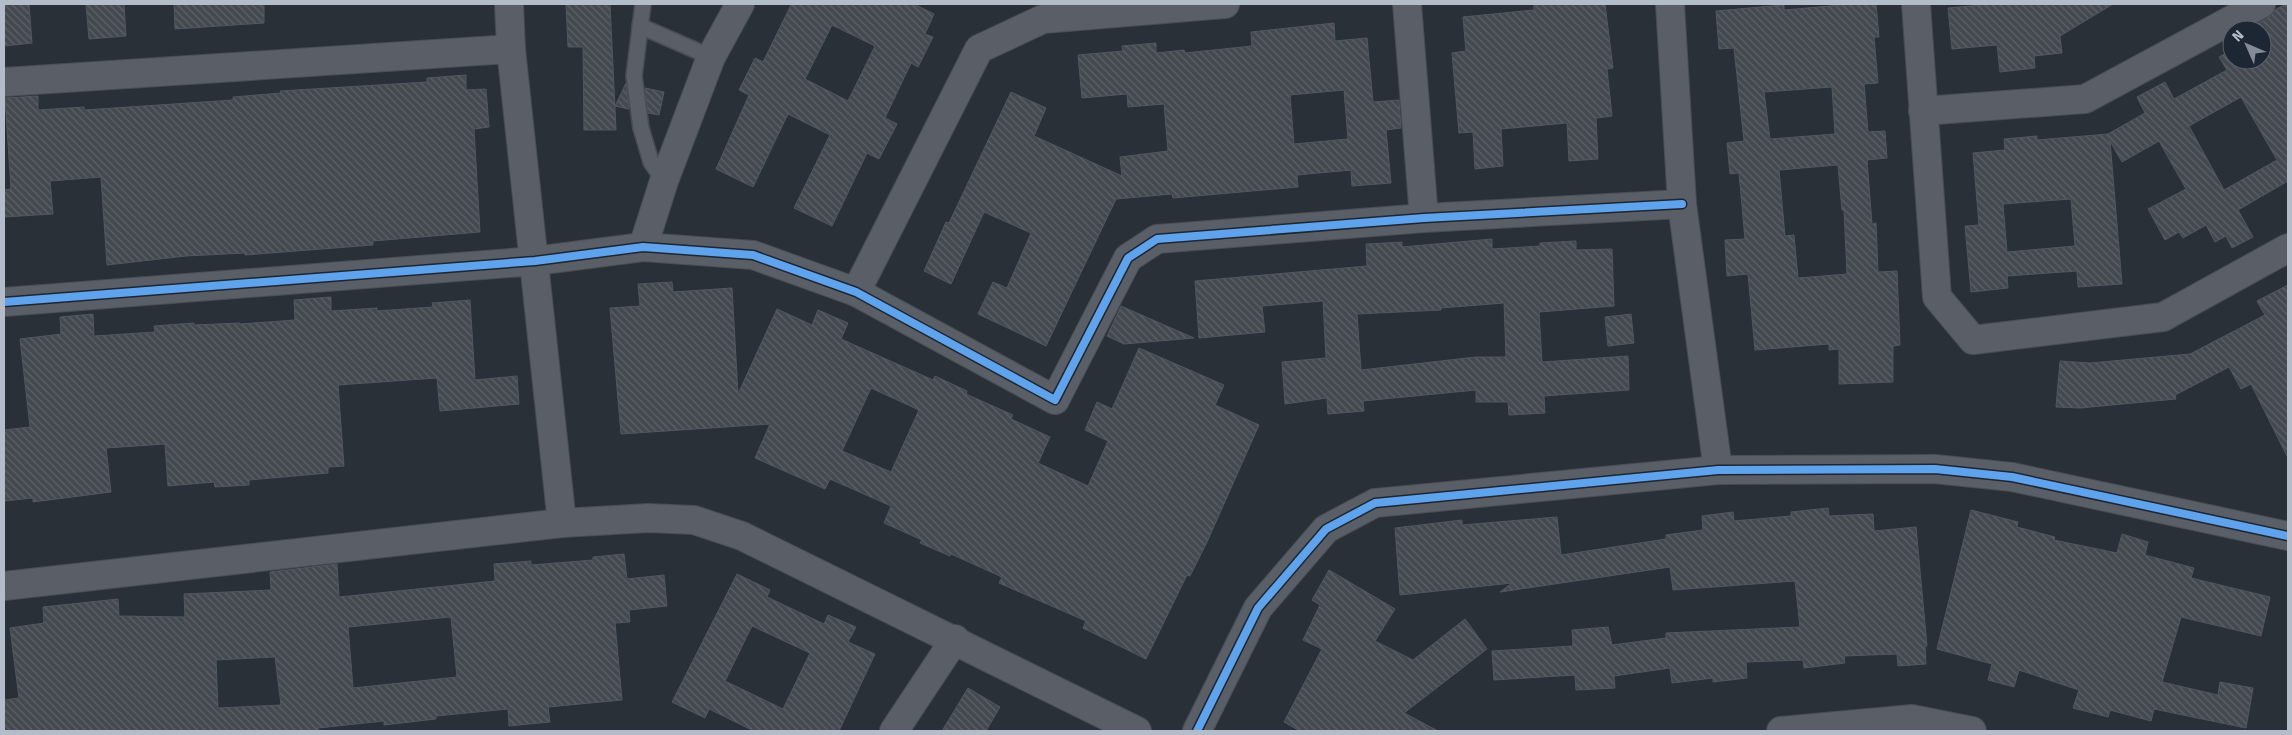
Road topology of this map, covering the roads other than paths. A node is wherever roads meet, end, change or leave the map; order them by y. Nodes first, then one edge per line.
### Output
1 (509, 4) edge
2 (643, 4) edge
3 (740, 4) edge
4 (1225, 4) edge
5 (1407, 4) edge
6 (1670, 4) edge
7 (1916, 4) edge
8 (2261, 4) edge
9 (640, 26) junction
10 (511, 49) junction
11 (711, 57) junction
12 (4, 82) edge
13 (1924, 111) junction
14 (664, 180) junction
15 (1682, 204) junction
16 (1424, 218) junction
17 (644, 247) junction
18 (2288, 248) edge
19 (535, 261) junction
20 (856, 292) junction
21 (4, 302) edge
22 (1718, 470) junction
23 (562, 523) junction
24 (2288, 536) edge
25 (4, 586) edge
26 (955, 639) junction
27 (894, 731) edge
28 (1138, 731) edge
29 (1197, 731) edge
30 (1781, 731) edge
31 (1972, 731) edge

1 - 10 street
2 - 9 lane
3 - 11 street
4 - 20 street
5 - 16 street
6 - 15 street
7 - 13 street
8 - 13 street
9 - 11 lane
9 - 14 lane
10 - 12 street
10 - 19 street
11 - 14 street
13 - 18 street
14 - 17 street
15 - 16 street
15 - 22 street
16 - 20 street
17 - 19 street
17 - 20 street
19 - 21 street
19 - 23 street
22 - 24 street
22 - 29 street
23 - 25 street
23 - 26 street
26 - 27 street
26 - 28 street
30 - 31 street

